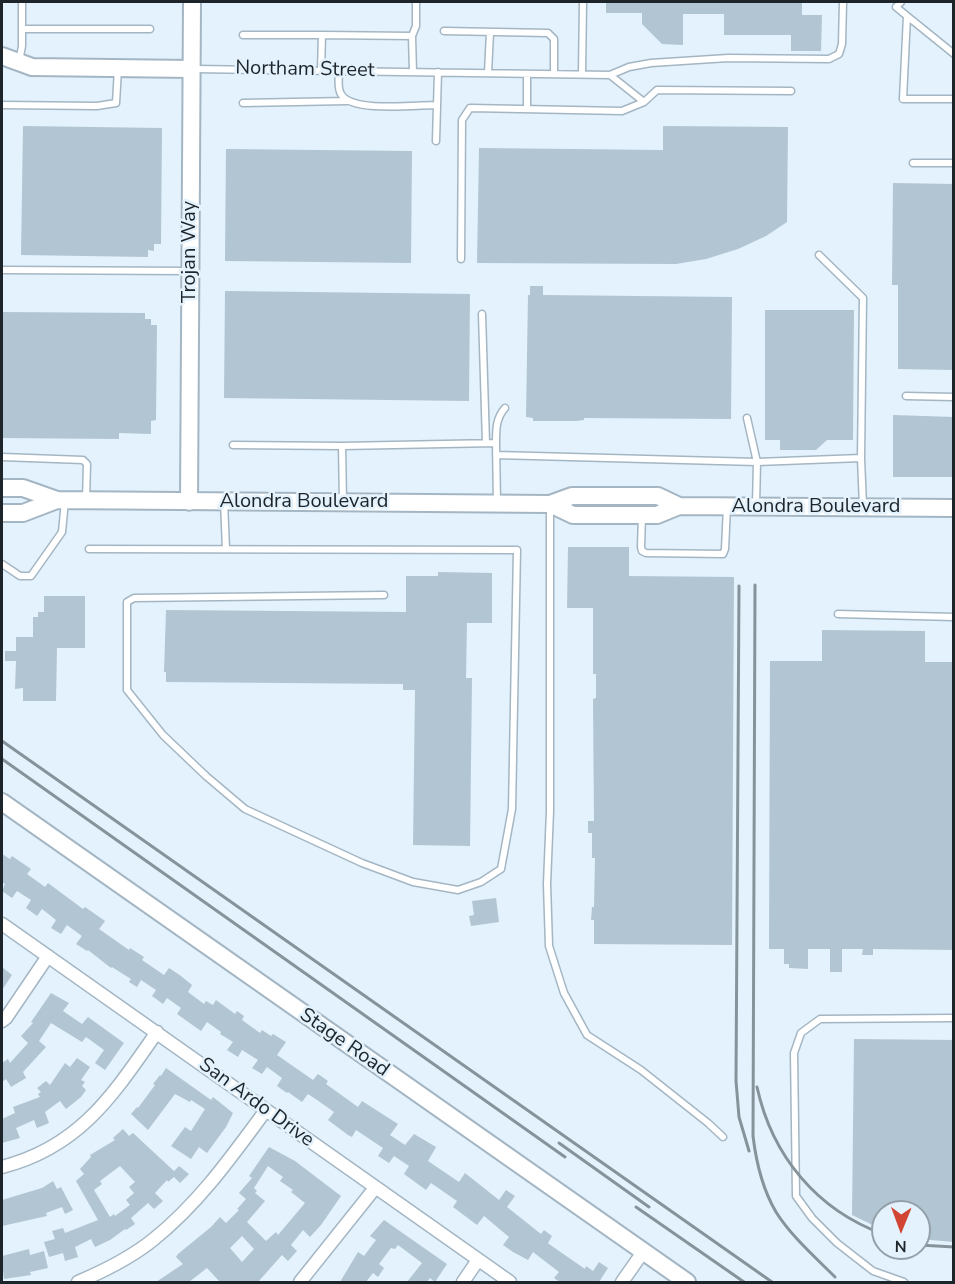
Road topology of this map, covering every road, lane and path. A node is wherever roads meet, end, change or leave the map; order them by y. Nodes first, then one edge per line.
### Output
1 (22, 2) edge
2 (192, 2) edge
3 (416, 2) edge
4 (583, 2) edge
5 (843, 2) edge
6 (901, 2) edge
7 (907, 16) junction
8 (22, 29) junction
9 (150, 29) dead end
10 (444, 31) dead end
11 (490, 32) junction
12 (322, 34) junction
13 (243, 35) dead end
14 (412, 36) junction
15 (954, 54) edge
16 (2, 56) edge
17 (18, 62) junction
18 (118, 68) junction
19 (191, 69) junction
20 (321, 71) junction
21 (339, 71) junction
22 (413, 72) junction
23 (438, 72) junction
24 (488, 73) junction
25 (527, 74) junction
26 (554, 74) junction
27 (582, 74) junction
28 (610, 75) junction
29 (790, 91) dead end
30 (954, 99) edge
31 (347, 102) junction
32 (644, 102) junction
33 (243, 103) dead end
34 (2, 105) edge
35 (437, 105) junction
36 (527, 108) junction
37 (436, 141) dead end
38 (913, 163) dead end
39 (954, 163) edge
40 (819, 255) dead end
41 (461, 259) dead end
42 (2, 270) edge
43 (190, 271) junction
44 (482, 314) dead end
45 (906, 396) dead end
46 (954, 397) edge
47 (505, 408) dead end
48 (747, 418) dead end
49 (486, 443) junction
50 (495, 443) junction
51 (233, 444) dead end
52 (342, 446) junction
53 (496, 455) junction
54 (2, 458) edge
55 (861, 458) junction
56 (757, 462) junction
57 (2, 488) edge
58 (61, 500) junction
59 (86, 500) junction
60 (189, 502) junction
61 (224, 502) junction
62 (342, 502) junction
63 (497, 503) junction
64 (550, 504) junction
65 (680, 506) junction
66 (727, 506) junction
67 (756, 507) junction
68 (863, 507) junction
69 (954, 508) edge
70 (2, 513) edge
71 (642, 515) junction
72 (89, 549) dead end
73 (226, 549) junction
74 (2, 564) edge
75 (384, 595) dead end
76 (838, 614) dead end
77 (954, 616) edge
78 (2, 802) edge
79 (2, 924) edge
80 (48, 956) junction
81 (954, 1018) edge
82 (2, 1021) edge
83 (157, 1032) junction
84 (266, 1110) junction
85 (723, 1137) dead end
86 (2, 1167) edge
87 (375, 1188) junction
88 (644, 1252) junction
89 (478, 1260) junction
90 (78, 1282) edge
91 (300, 1282) edge
92 (463, 1282) edge
93 (510, 1282) edge
94 (622, 1282) edge
95 (687, 1282) edge
96 (904, 1282) edge

1 - 8 lane
2 - 19 main road, Trojan Way
3 - 14 lane
4 - 27 lane
5 - 28 lane
6 - 7 lane
7 - 15 lane
7 - 30 lane
8 - 9 lane
8 - 17 lane
10 - 11 lane
11 - 24 lane
11 - 26 lane
12 - 13 lane
12 - 14 lane
12 - 20 lane
14 - 22 lane
16 - 17 main road, Northam Street
17 - 18 main road, Northam Street
18 - 19 main road, Northam Street
18 - 34 lane
19 - 20 lane, Northam Street
19 - 43 main road, Trojan Way
20 - 21 lane, Northam Street
21 - 22 lane, Northam Street
21 - 31 lane
22 - 23 lane, Northam Street
23 - 24 lane, Northam Street
23 - 35 lane
24 - 25 lane, Northam Street
25 - 26 lane, Northam Street
25 - 36 lane
26 - 27 lane, Northam Street
27 - 28 lane, Northam Street
28 - 32 lane
29 - 32 lane
31 - 33 lane
31 - 35 lane
32 - 36 lane
35 - 37 lane
36 - 41 lane
38 - 39 lane
40 - 55 lane
42 - 43 lane
43 - 60 main road, Trojan Way
44 - 49 lane
45 - 46 lane
47 - 50 lane
48 - 56 lane
49 - 50 lane
49 - 52 lane
50 - 53 lane
51 - 52 lane
52 - 62 lane
53 - 56 lane
53 - 63 lane
54 - 59 lane
55 - 56 lane
55 - 68 lane
56 - 67 lane
57 - 58 main road, Alondra Boulevard
58 - 59 main road, Alondra Boulevard
58 - 70 main road, Alondra Boulevard
58 - 74 lane
59 - 60 main road, Alondra Boulevard
60 - 61 main road, Alondra Boulevard
61 - 62 main road, Alondra Boulevard
61 - 73 lane
62 - 63 main road, Alondra Boulevard
63 - 64 main road, Alondra Boulevard
64 - 65 main road, Alondra Boulevard
64 - 71 main road, Alondra Boulevard
64 - 85 lane
65 - 66 main road, Alondra Boulevard
65 - 71 main road, Alondra Boulevard
66 - 67 main road, Alondra Boulevard
66 - 71 lane
67 - 68 main road, Alondra Boulevard
68 - 69 main road, Alondra Boulevard
72 - 73 lane
73 - 75 lane
76 - 77 lane
78 - 88 main road, Stage Road
79 - 80 street, San Ardo Drive
80 - 82 street
80 - 83 street, San Ardo Drive
81 - 96 lane
83 - 84 street, San Ardo Drive
83 - 86 street
84 - 87 street, San Ardo Drive
84 - 90 street
87 - 89 street, San Ardo Drive
87 - 91 street
88 - 94 street
88 - 95 main road, Stage Road
89 - 92 street
89 - 93 street, San Ardo Drive

